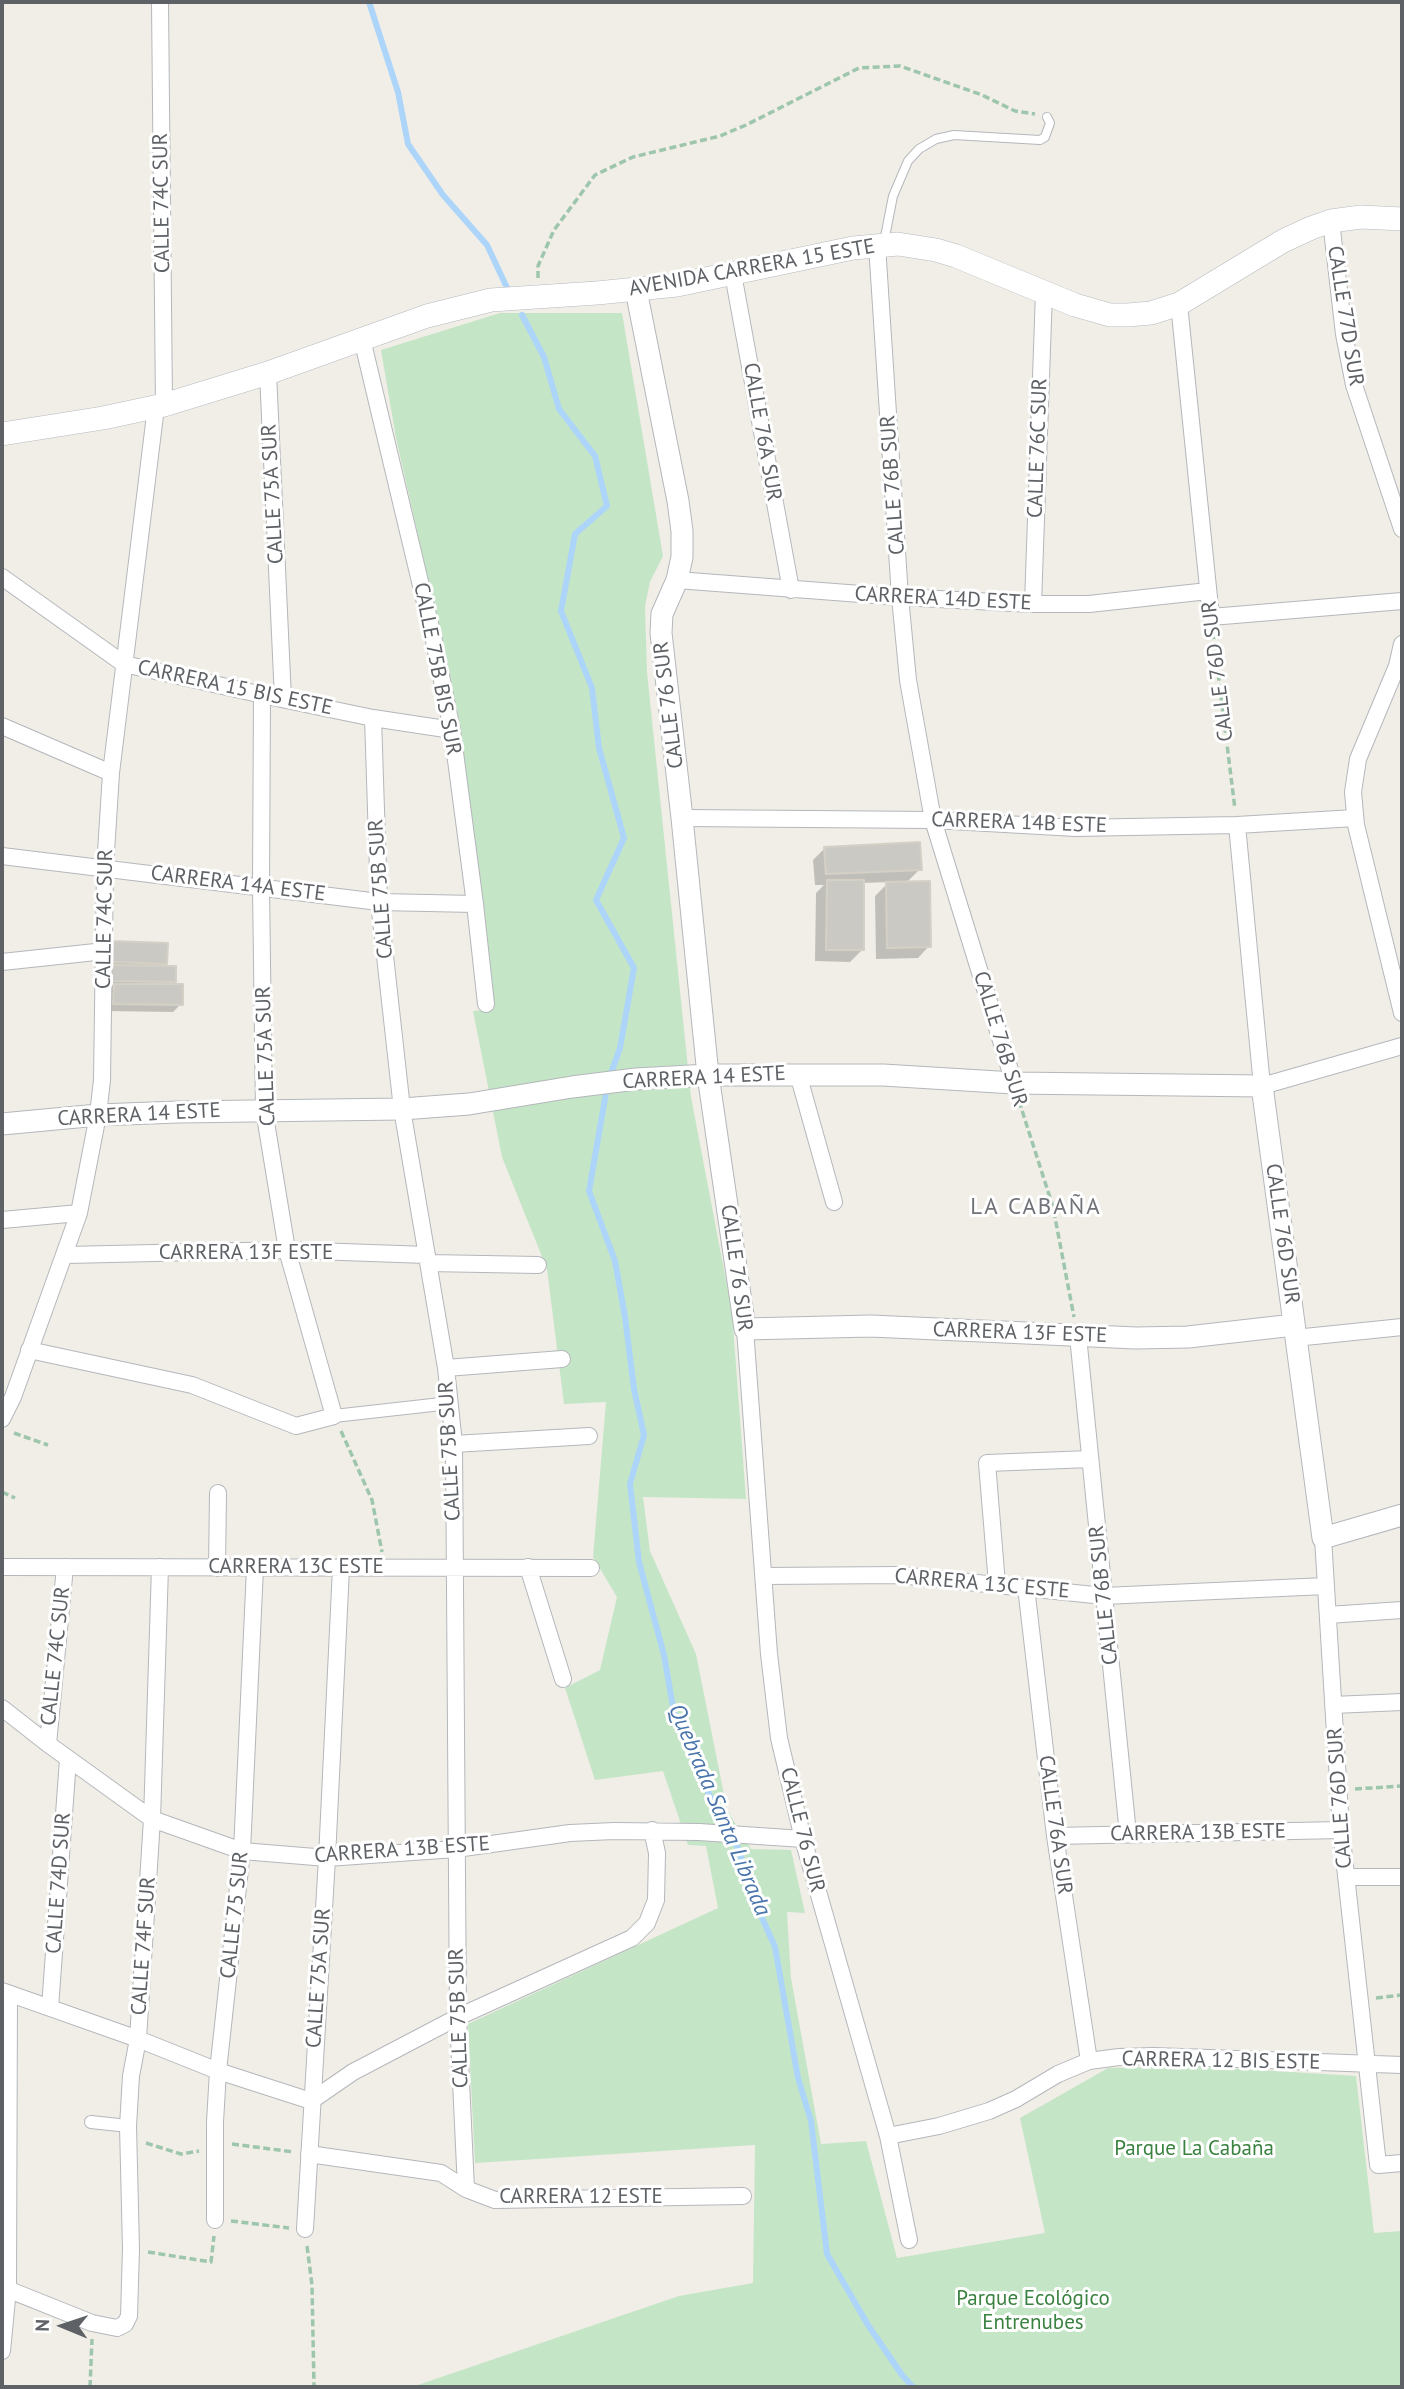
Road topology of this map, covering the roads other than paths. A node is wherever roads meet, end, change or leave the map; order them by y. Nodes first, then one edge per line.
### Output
1 (160, 2) edge
2 (1047, 117) road end
3 (1402, 219) edge
4 (1331, 221) junction
5 (880, 245) junction
6 (733, 274) junction
7 (636, 290) junction
8 (1044, 292) junction
9 (1179, 304) junction
10 (362, 339) junction
11 (268, 373) junction
12 (160, 406) junction
13 (2, 434) edge
14 (1402, 529) edge
15 (2, 577) edge
16 (677, 580) junction
17 (791, 590) junction
18 (1208, 591) junction
19 (900, 597) junction
20 (1402, 601) edge
21 (1033, 604) junction
22 (1402, 644) edge
23 (124, 664) junction
24 (262, 695) junction
25 (283, 699) junction
26 (373, 718) junction
27 (2, 726) edge
28 (452, 730) junction
29 (111, 773) junction
30 (1355, 817) junction
31 (682, 818) junction
32 (933, 820) junction
33 (1237, 825) junction
34 (2, 856) edge
35 (105, 867) junction
36 (261, 887) junction
37 (379, 902) junction
38 (475, 904) junction
39 (105, 951) junction
40 (2, 962) edge
41 (486, 1004) dead end
42 (1402, 1013) edge
43 (1402, 1046) edge
44 (798, 1074) junction
45 (708, 1075) junction
46 (1014, 1083) junction
47 (1262, 1086) junction
48 (402, 1109) junction
49 (264, 1110) junction
50 (98, 1115) junction
51 (2, 1124) edge
52 (834, 1202) dead end
53 (79, 1213) junction
54 (2, 1220) edge
55 (287, 1250) junction
56 (66, 1255) junction
57 (428, 1259) junction
58 (538, 1265) dead end
59 (1402, 1327) edge
60 (745, 1329) junction
61 (1295, 1331) junction
62 (1078, 1336) junction
63 (30, 1350) junction
64 (562, 1359) dead end
65 (446, 1368) junction
66 (7, 1402) edge
67 (450, 1403) junction
68 (334, 1416) junction
69 (2, 1419) edge
70 (589, 1436) dead end
71 (453, 1444) junction
72 (1090, 1459) junction
73 (218, 1493) dead end
74 (1402, 1515) edge
75 (1322, 1538) junction
76 (2, 1567) edge
77 (65, 1567) junction
78 (160, 1567) junction
79 (217, 1567) junction
80 (255, 1567) junction
81 (341, 1567) junction
82 (454, 1567) junction
83 (528, 1567) junction
84 (591, 1567) dead end
85 (764, 1576) junction
86 (997, 1584) junction
87 (1325, 1586) junction
88 (1026, 1587) junction
89 (1104, 1596) junction
90 (1402, 1610) edge
91 (1328, 1615) junction
92 (563, 1679) dead end
93 (1402, 1702) edge
94 (1334, 1705) junction
95 (2, 1708) edge
96 (48, 1744) junction
97 (68, 1759) junction
98 (152, 1819) junction
99 (652, 1830) junction
100 (1341, 1830) junction
101 (1128, 1834) junction
102 (1055, 1836) junction
103 (803, 1839) junction
104 (456, 1849) junction
105 (242, 1852) junction
106 (327, 1858) junction
107 (1346, 1877) junction
108 (1402, 1877) edge
109 (5, 1993) edge
110 (50, 2008) junction
111 (458, 2017) junction
112 (138, 2039) junction
113 (1089, 2062) junction
114 (1367, 2064) junction
115 (1402, 2065) edge
116 (218, 2071) junction
117 (311, 2101) junction
118 (90, 2122) dead end
119 (129, 2132) junction
120 (888, 2136) junction
121 (309, 2154) junction
122 (1402, 2163) edge
123 (466, 2189) junction
124 (743, 2196) dead end
125 (215, 2220) road end
126 (305, 2230) road end
127 (909, 2240) dead end
128 (5, 2288) edge
129 (2, 2351) edge

1 - 12 street, CALLE 74C SUR
2 - 5 lane
3 - 4 main road, AVENIDA CARRERA 15 ESTE
4 - 9 main road, AVENIDA CARRERA 15 ESTE
4 - 14 street, CALLE 77D SUR
5 - 6 main road, AVENIDA CARRERA 15 ESTE
5 - 8 main road, AVENIDA CARRERA 15 ESTE
5 - 19 street, CALLE 76B SUR
6 - 7 main road, AVENIDA CARRERA 15 ESTE
6 - 17 street, CALLE 76A SUR
7 - 10 main road, AVENIDA CARRERA 15 ESTE
7 - 16 street, CALLE 76 SUR
8 - 9 main road, AVENIDA CARRERA 15 ESTE
8 - 21 street, CALLE 76C SUR
9 - 18 street, CALLE 76D SUR
10 - 11 main road, AVENIDA CARRERA 15 ESTE
10 - 28 street, CALLE 75B BIS SUR
11 - 12 main road, AVENIDA CARRERA 15 ESTE
11 - 25 street, CALLE 75A SUR
12 - 13 main road, AVENIDA CARRERA 15 ESTE
12 - 23 street, CALLE 74C SUR
15 - 23 street, CARRERA 15 BIS ESTE
16 - 17 street, CARRERA 14D ESTE
16 - 31 street, CALLE 76 SUR
17 - 19 street, CARRERA 14D ESTE
18 - 20 street, CALLE 76D SUR
18 - 21 street, CARRERA 14D ESTE
19 - 21 street, CARRERA 14D ESTE
19 - 32 street, CALLE 76B SUR
22 - 30 street
23 - 24 street, CARRERA 15 BIS ESTE
23 - 29 street, CALLE 74C SUR
24 - 25 street, CARRERA 15 BIS ESTE
24 - 36 street, CALLE 75A SUR
25 - 26 street, CARRERA 15 BIS ESTE
26 - 28 street, CARRERA 15 BIS ESTE
26 - 37 street, CALLE 75B SUR
27 - 29 street
28 - 38 street, CALLE 75B BIS SUR
29 - 35 street, CALLE 74C SUR
30 - 33 street, CARRERA 14B ESTE
30 - 42 street
31 - 32 street, CARRERA 14B ESTE
31 - 45 street, CALLE 76 SUR
32 - 33 street, CARRERA 14B ESTE
32 - 46 street, CALLE 76B SUR
33 - 47 street, CALLE 76D SUR
34 - 35 street, CARRERA 14A ESTE
35 - 36 street, CARRERA 14A ESTE
35 - 39 street, CALLE 74C SUR
36 - 37 street, CARRERA 14A ESTE
36 - 49 street, CALLE 75A SUR
37 - 38 street, CARRERA 14A ESTE
37 - 48 street, CALLE 75B SUR
38 - 41 street, CALLE 75B BIS SUR
39 - 40 street
39 - 50 street, CALLE 74C SUR
43 - 47 street, CARRERA 14 ESTE
44 - 45 street, CARRERA 14 ESTE
44 - 46 street, CARRERA 14 ESTE
44 - 52 street
45 - 48 street, CARRERA 14 ESTE
45 - 60 street, CALLE 76 SUR
46 - 47 street, CARRERA 14 ESTE
47 - 61 street, CALLE 76D SUR
48 - 49 street, CARRERA 14 ESTE
48 - 57 street, CALLE 75B SUR
49 - 50 street, CARRERA 14 ESTE
49 - 55 street, CALLE 75A SUR
50 - 51 street, CARRERA 14 ESTE
50 - 53 street, CALLE 74C SUR
53 - 54 street
53 - 56 street, CALLE 74C SUR
55 - 56 street, CARRERA 13F ESTE
55 - 57 street, CARRERA 13F ESTE
55 - 68 street, CALLE 75A SUR
56 - 63 street, CALLE 74C SUR
57 - 58 street, CARRERA 13F ESTE
57 - 65 street, CALLE 75B SUR
59 - 61 street
60 - 62 street, CARRERA 13F ESTE
60 - 85 street, CALLE 76 SUR
61 - 62 street, CARRERA 13F ESTE
61 - 75 street, CALLE 76D SUR
62 - 72 street, CALLE 76B SUR
63 - 66 street, CALLE 74C SUR
63 - 68 street
64 - 65 street
65 - 67 street, CALLE 75B SUR
66 - 69 street, CALLE 74C SUR
67 - 68 street
67 - 71 street, CALLE 75B SUR
70 - 71 street
71 - 82 street, CALLE 75B SUR
72 - 86 street
72 - 89 street, CALLE 76B SUR
73 - 79 street
74 - 75 street
75 - 87 street, CALLE 76D SUR
76 - 77 street, CARRERA 13C ESTE
77 - 78 street, CARRERA 13C ESTE
77 - 96 street, CALLE 74C SUR
78 - 79 street, CARRERA 13C ESTE
78 - 98 street, CALLE 74F SUR
79 - 80 street, CARRERA 13C ESTE
80 - 81 street, CARRERA 13C ESTE
80 - 105 street, CALLE 75 SUR
81 - 82 street, CARRERA 13C ESTE
81 - 106 street, CALLE 75A SUR
82 - 83 street, CARRERA 13C ESTE
82 - 104 street, CALLE 75B SUR
83 - 84 street, CARRERA 13C ESTE
83 - 92 street
85 - 86 street, CARRERA 13C ESTE
85 - 103 street, CALLE 76 SUR
86 - 88 street, CARRERA 13C ESTE
87 - 89 street, CARRERA 13C ESTE
87 - 91 street, CALLE 76D SUR
88 - 89 street, CARRERA 13C ESTE
88 - 102 street, CALLE 76A SUR
89 - 101 street, CALLE 76B SUR
90 - 91 street
91 - 94 street, CALLE 76D SUR
93 - 94 street
94 - 100 street, CALLE 76D SUR
95 - 96 street, CARRERA 13B ESTE
96 - 97 street, CARRERA 13B ESTE
97 - 98 street, CARRERA 13B ESTE
97 - 110 street, CALLE 74D SUR
98 - 105 street, CARRERA 13B ESTE
98 - 112 street, CALLE 74F SUR
99 - 103 street, CARRERA 13B ESTE
99 - 104 street, CARRERA 13B ESTE
99 - 111 street
100 - 101 street, CARRERA 13B ESTE
100 - 107 street, CALLE 76D SUR
101 - 102 street, CARRERA 13B ESTE
102 - 113 street, CALLE 76A SUR
103 - 120 street, CALLE 76 SUR
104 - 106 street, CARRERA 13B ESTE
104 - 111 street, CALLE 75B SUR
105 - 106 street, CARRERA 13B ESTE
105 - 116 street, CALLE 75 SUR
106 - 117 street, CALLE 75A SUR
107 - 108 street
107 - 114 street, CALLE 76D SUR
109 - 110 street
109 - 128 street
110 - 112 street
111 - 117 street
111 - 123 street, CALLE 75B SUR
112 - 116 street
112 - 119 street, CALLE 74F SUR
113 - 114 street, CARRERA 12 BIS ESTE
113 - 120 street, CARRERA 12 BIS ESTE
114 - 115 street, CARRERA 12 BIS ESTE
114 - 122 street, CALLE 76D SUR
116 - 117 street
116 - 125 street, CALLE 75 SUR
117 - 121 street, CALLE 75A SUR
118 - 119 street
119 - 128 street, CALLE 74F SUR
120 - 127 street, CALLE 76 SUR
121 - 123 street, CARRERA 12 ESTE
121 - 126 street, CALLE 75A SUR
123 - 124 street, CARRERA 12 ESTE
128 - 129 street

